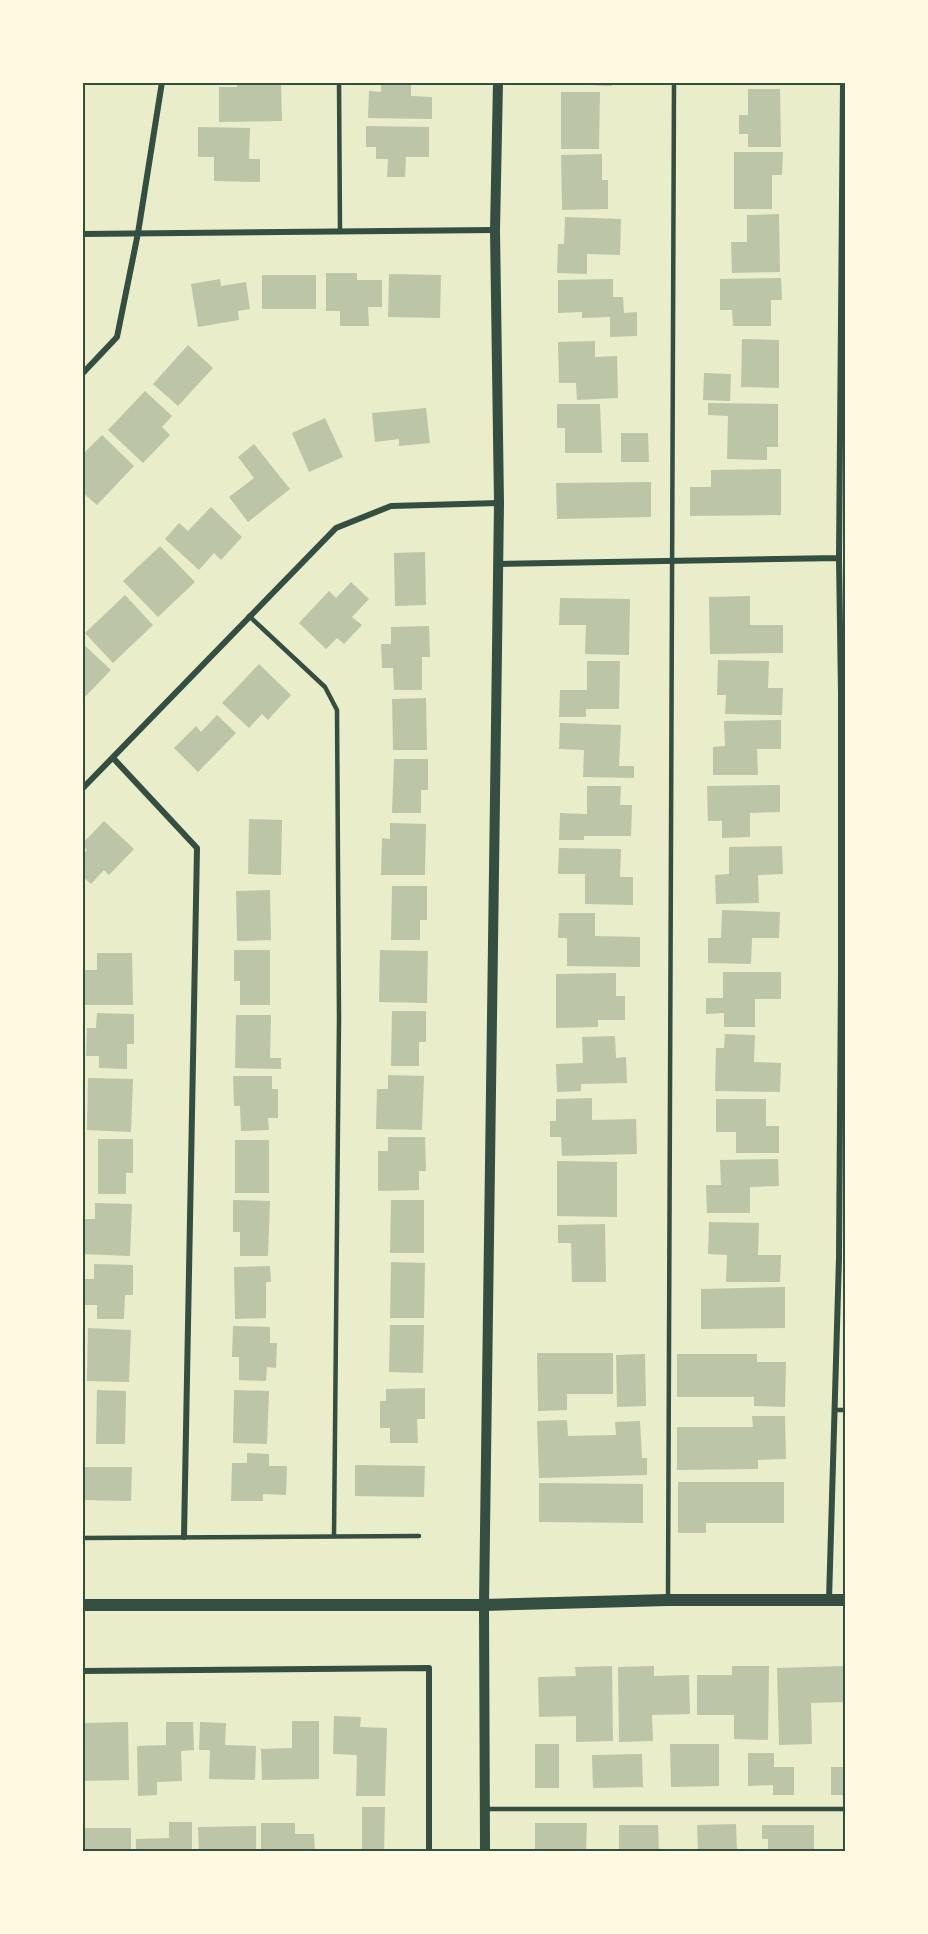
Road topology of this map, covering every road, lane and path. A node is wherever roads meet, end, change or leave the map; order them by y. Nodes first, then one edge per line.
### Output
1 (162, 82) edge
2 (339, 82) edge
3 (498, 82) edge
4 (674, 82) edge
5 (843, 82) edge
6 (495, 230) junction
7 (340, 232) junction
8 (138, 233) junction
9 (82, 234) edge
10 (82, 374) edge
11 (843, 393) edge
12 (498, 502) junction
13 (838, 558) junction
14 (671, 561) junction
15 (497, 564) junction
16 (249, 616) junction
17 (843, 693) edge
18 (114, 759) junction
19 (82, 789) edge
20 (843, 974) edge
21 (842, 1258) edge
22 (835, 1410) junction
23 (846, 1410) edge
24 (334, 1536) junction
25 (419, 1536) dead end
26 (184, 1537) junction
27 (82, 1538) edge
28 (668, 1600) junction
29 (829, 1600) junction
30 (846, 1600) edge
31 (82, 1605) edge
32 (484, 1605) junction
33 (82, 1671) edge
34 (485, 1809) junction
35 (846, 1809) edge
36 (429, 1851) edge
37 (485, 1851) edge

1 - 8 street
2 - 7 lane
3 - 6 street
4 - 14 lane
5 - 11 street
6 - 7 street
6 - 12 street
7 - 8 street
8 - 9 street
8 - 10 street
11 - 13 street
12 - 15 street
12 - 16 street
13 - 14 street
13 - 17 street
14 - 15 street
14 - 28 lane
15 - 32 street
16 - 18 street
16 - 24 lane
17 - 20 street
18 - 19 street
18 - 26 street
20 - 21 street
21 - 22 street
22 - 23 lane
22 - 29 street
24 - 25 lane
24 - 26 lane
26 - 27 lane
28 - 29 main road
28 - 32 main road
29 - 30 main road
31 - 32 main road
32 - 34 street
33 - 36 street
34 - 35 lane
34 - 37 street

